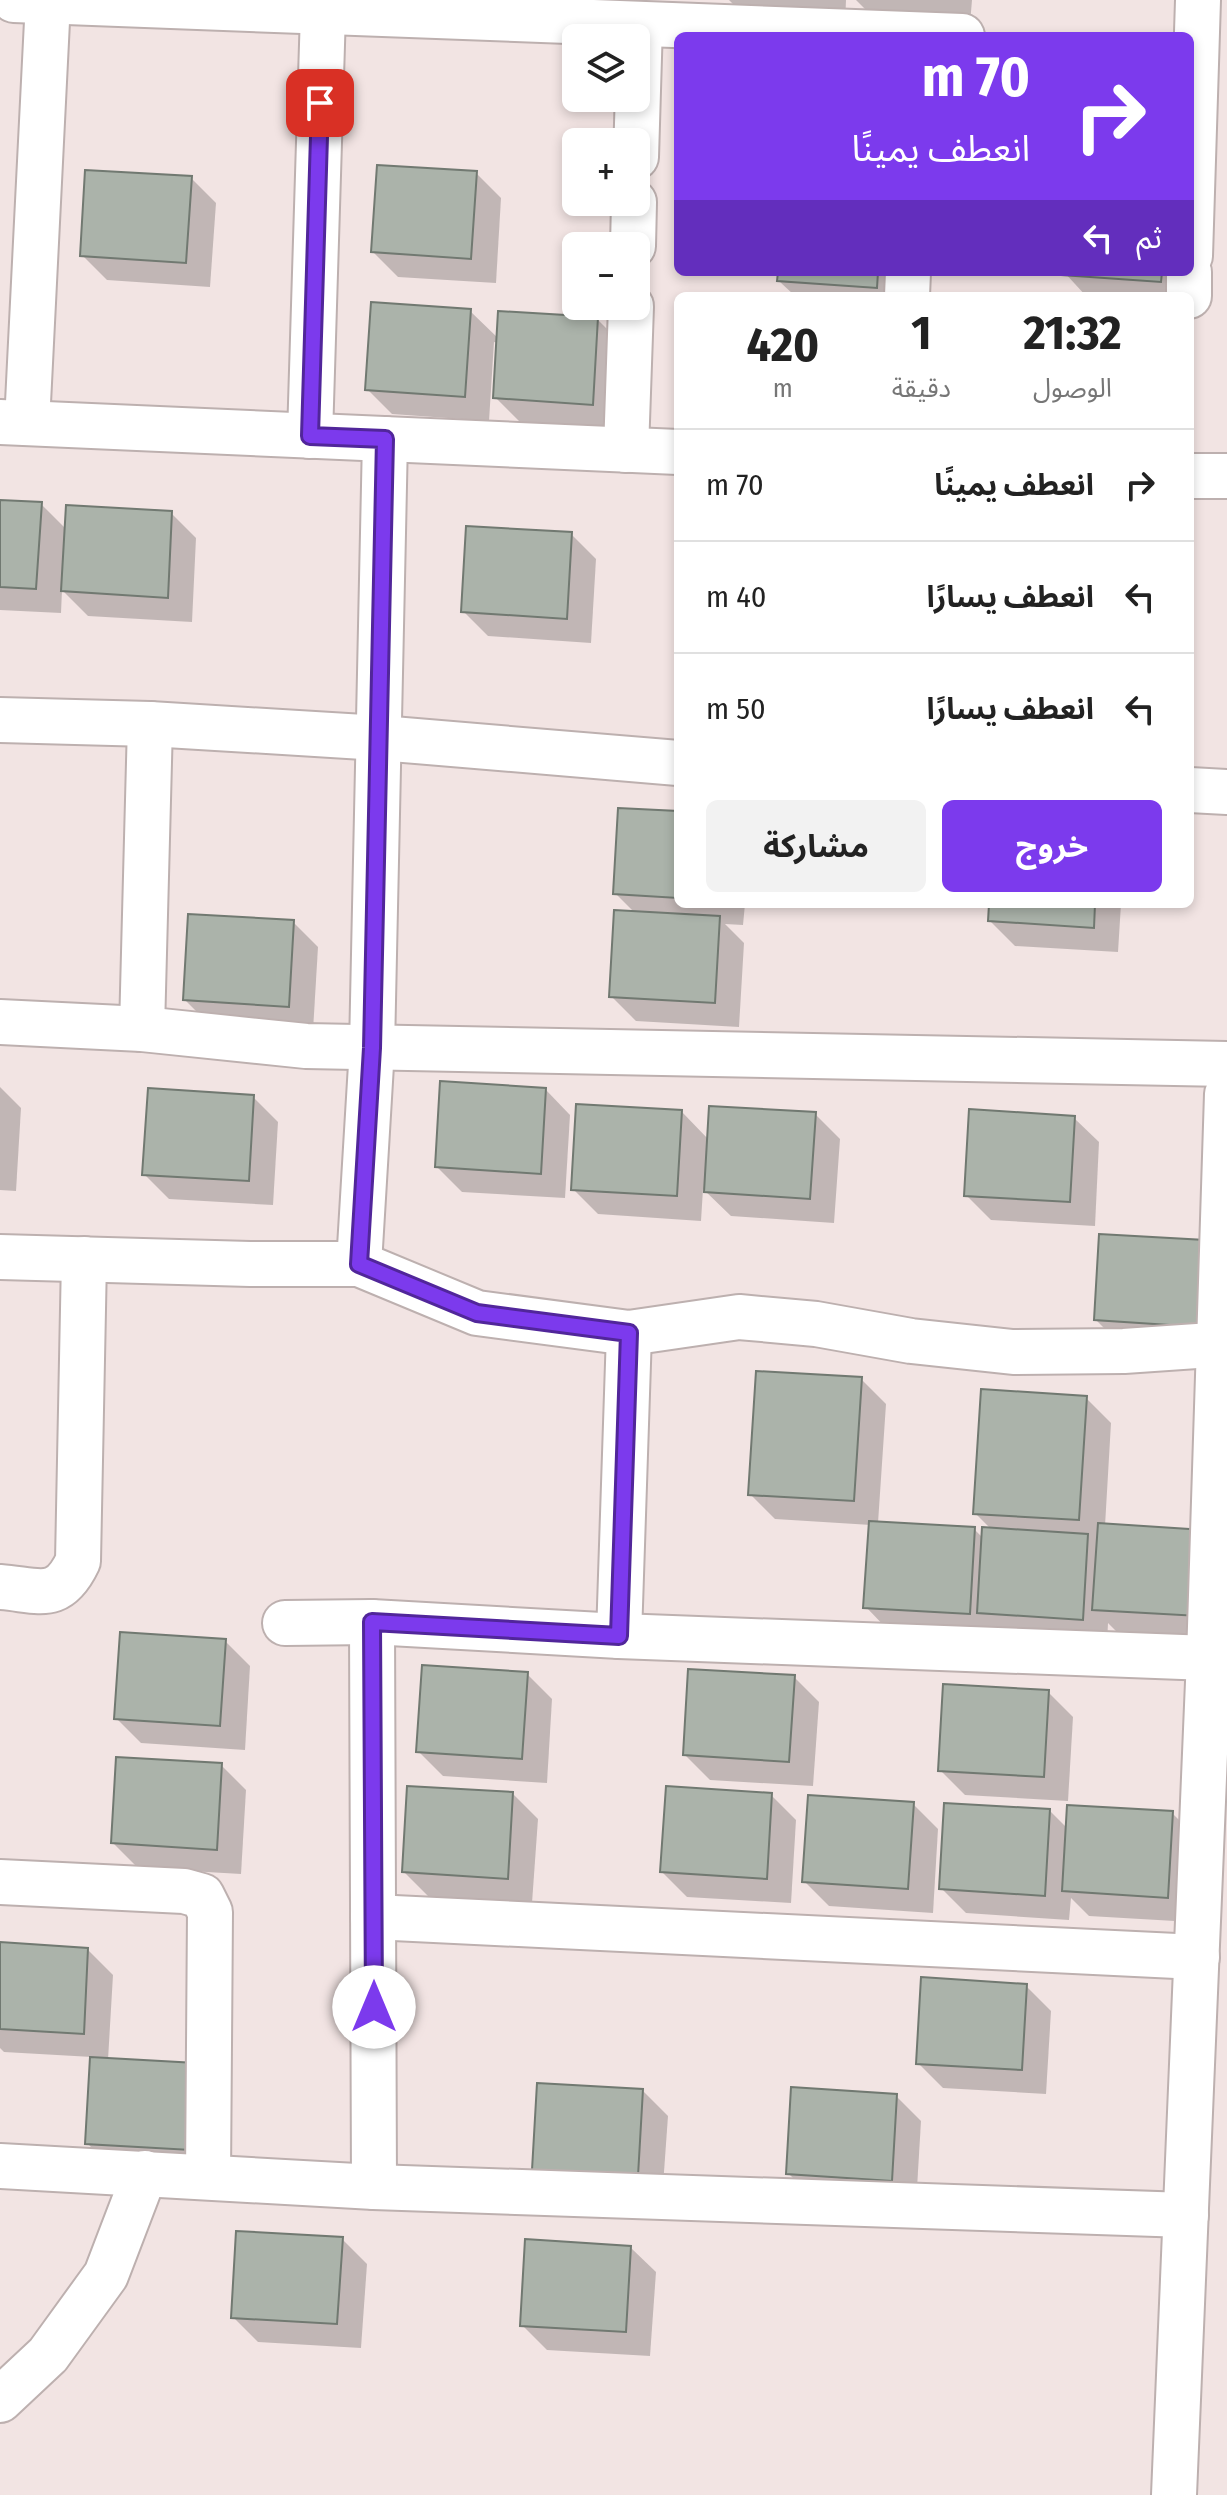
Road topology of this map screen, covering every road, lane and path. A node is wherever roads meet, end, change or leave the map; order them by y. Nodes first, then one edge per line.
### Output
1 (1198, 0) edge
2 (31, 1) edge
3 (246, 4) edge
4 (425, 8) edge
5 (323, 12) junction
6 (640, 24) edge
7 (650, 24) edge
8 (843, 32) edge
9 (1205, 46) edge
10 (1194, 200) edge
11 (631, 320) edge
12 (14, 422) edge
13 (310, 436) junction
14 (385, 439) junction
15 (626, 450) junction
16 (674, 452) edge
17 (1194, 476) edge
18 (1227, 476) edge
19 (0, 720) edge
20 (150, 724) junction
21 (380, 738) junction
22 (674, 763) edge
23 (1194, 790) edge
24 (1227, 792) edge
25 (0, 1022) edge
26 (142, 1029) junction
27 (372, 1048) junction
28 (1227, 1064) edge
29 (1227, 1094) edge
30 (0, 1257) edge
31 (84, 1259) junction
32 (359, 1264) junction
33 (629, 1333) junction
34 (1223, 1344) edge
35 (0, 1587) edge
36 (372, 1622) junction
37 (285, 1623) dead end
38 (619, 1636) junction
39 (1214, 1685) edge
40 (0, 1882) edge
41 (373, 1917) junction
42 (1197, 1957) junction
43 (0, 2166) edge
44 (145, 2173) junction
45 (208, 2177) junction
46 (374, 2187) junction
47 (1186, 2215) junction
48 (0, 2400) edge
49 (1174, 2495) edge

1 - 9 street
2 - 3 street
2 - 12 street
3 - 5 street
4 - 5 street
4 - 6 street
5 - 13 street
7 - 8 street
9 - 10 street
11 - 15 street
12 - 13 street
13 - 14 street
14 - 15 street
14 - 21 street
15 - 16 street
17 - 18 street
19 - 20 street
20 - 21 street
20 - 26 street
21 - 22 street
21 - 27 street
23 - 24 street
25 - 26 street
26 - 27 street
27 - 28 street
27 - 32 street
29 - 34 street
30 - 31 street
31 - 32 street
31 - 35 street
32 - 33 street
33 - 34 street
33 - 38 street
34 - 39 street
36 - 37 street
36 - 38 street
36 - 41 street
38 - 39 street
39 - 42 street
40 - 45 street
41 - 42 street
41 - 46 street
42 - 47 street
43 - 44 street
44 - 45 street
44 - 48 street
45 - 46 street
46 - 47 street
47 - 49 street

